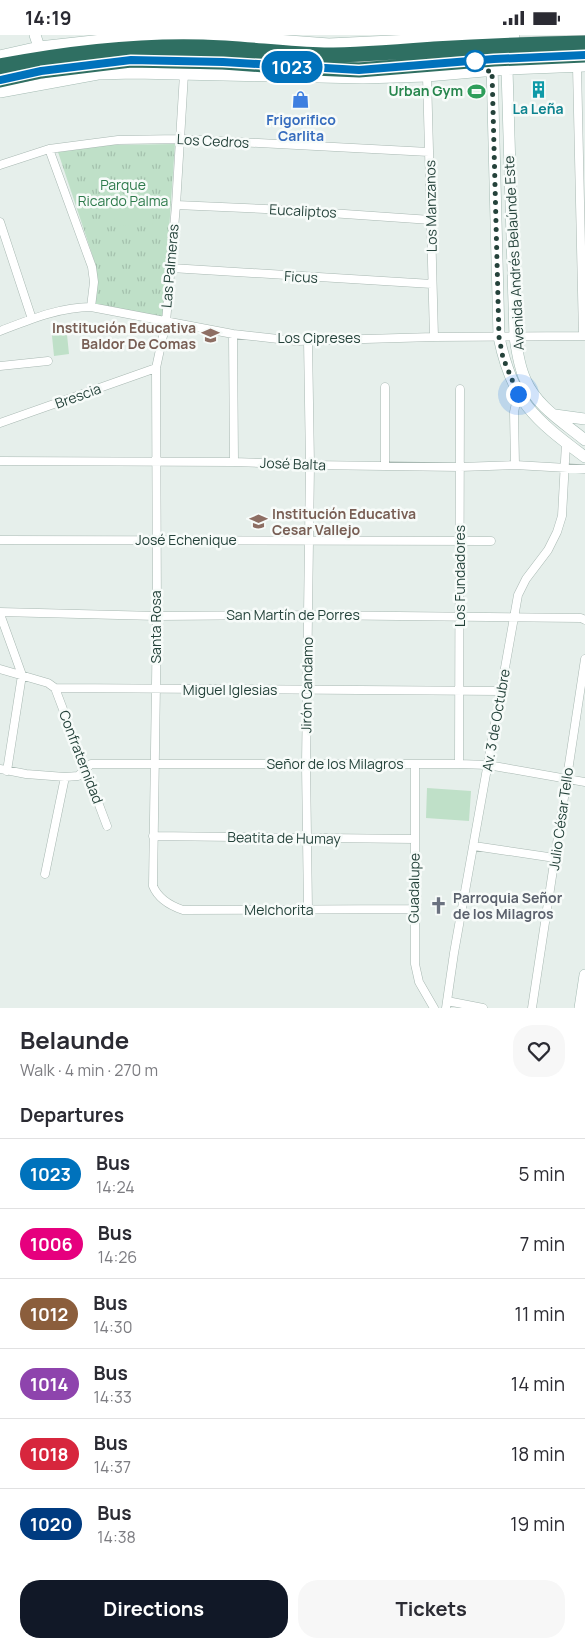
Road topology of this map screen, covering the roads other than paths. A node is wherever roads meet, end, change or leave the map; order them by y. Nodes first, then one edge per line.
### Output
1 (35, 35) edge
2 (484, 36) edge
3 (250, 37) edge
4 (545, 38) edge
5 (329, 40) edge
6 (585, 43) edge
7 (517, 46) edge
8 (39, 47) junction
9 (0, 56) edge
10 (582, 63) edge
11 (493, 65) junction
12 (0, 66) edge
13 (507, 69) junction
14 (184, 74) junction
15 (427, 76) junction
16 (0, 81) edge
17 (0, 92) edge
18 (582, 138) edge
19 (180, 139) junction
20 (49, 149) junction
21 (430, 152) junction
22 (0, 165) edge
23 (176, 205) junction
24 (582, 205) edge
25 (431, 220) junction
26 (0, 222) edge
27 (171, 268) junction
28 (583, 271) edge
29 (432, 284) junction
30 (91, 307) junction
31 (32, 319) junction
32 (166, 322) junction
33 (0, 331) edge
34 (234, 334) junction
35 (584, 336) edge
36 (434, 337) junction
37 (499, 337) junction
38 (515, 337) junction
39 (308, 340) junction
40 (48, 361) dead end
41 (0, 366) edge
42 (156, 368) junction
43 (385, 387) dead end
44 (460, 389) dead end
45 (518, 394) junction
46 (554, 415) junction
47 (585, 419) edge
48 (539, 421) junction
49 (0, 423) edge
50 (585, 440) edge
51 (566, 443) junction
52 (585, 457) edge
53 (0, 461) edge
54 (157, 462) junction
55 (234, 462) junction
56 (310, 465) junction
57 (515, 465) junction
58 (385, 466) junction
59 (460, 467) junction
60 (564, 469) junction
61 (585, 469) edge
62 (0, 540) edge
63 (156, 540) junction
64 (309, 540) junction
65 (460, 541) junction
66 (491, 541) dead end
67 (0, 613) edge
68 (308, 615) junction
69 (157, 616) junction
70 (460, 617) junction
71 (513, 617) junction
72 (585, 620) edge
73 (585, 659) edge
74 (0, 669) edge
75 (22, 675) junction
76 (55, 688) junction
77 (156, 689) junction
78 (307, 690) junction
79 (459, 691) junction
80 (500, 691) junction
81 (155, 763) junction
82 (459, 764) junction
83 (306, 765) junction
84 (415, 765) junction
85 (488, 765) junction
86 (85, 768) junction
87 (4, 770) edge
88 (65, 777) junction
89 (566, 779) junction
90 (585, 782) edge
91 (107, 826) dead end
92 (154, 836) junction
93 (306, 838) junction
94 (415, 839) junction
95 (474, 845) junction
96 (555, 858) junction
97 (45, 873) dead end
98 (153, 886) joint
99 (414, 909) junction
100 (308, 910) junction
101 (585, 975) edge
102 (446, 1004) edge
103 (434, 1008) edge
104 (483, 1008) edge
105 (532, 1008) edge
106 (580, 1008) edge

1 - 8 main road
2 - 5 main road
2 - 7 main road
3 - 5 main road
3 - 8 main road
4 - 6 highway
4 - 7 highway
7 - 10 highway
7 - 11 highway
7 - 12 highway
7 - 13 main road
8 - 9 main road
10 - 13 main road
10 - 18 street
11 - 13 main road
11 - 15 main road
11 - 16 highway
11 - 37 main road, Avenida Andrés Belaúnde Este
13 - 38 main road, Avenida Andrés Belaúnde Este
14 - 15 main road
14 - 17 main road
14 - 19 street, Las Palmeras
15 - 21 street, Los Manzanos
18 - 24 street
19 - 20 street, Los Cedros
19 - 21 street, Los Cedros
19 - 23 street, Las Palmeras
20 - 22 street, Los Cedros
20 - 30 street
21 - 25 street, Los Manzanos
23 - 25 street, Eucaliptos
23 - 27 street, Las Palmeras
24 - 28 street
25 - 29 street, Los Manzanos
26 - 31 street
27 - 29 street, Ficus
27 - 32 street, Las Palmeras
28 - 35 street
29 - 36 street, Los Manzanos
30 - 31 street, Los Cipreses
30 - 32 street, Los Cipreses
31 - 33 street, Los Cipreses
32 - 34 street, Los Cipreses
32 - 42 street, Las Palmeras
34 - 39 street, Los Cipreses
34 - 55 street
35 - 38 street, Los Cipreses
36 - 37 street, Los Cipreses
36 - 39 street, Los Cipreses
37 - 38 street, Los Cipreses
37 - 45 main road, Avenida Andrés Belaúnde Este
38 - 46 main road, Avenida Andrés Belaúnde Este
39 - 56 street, Jirón Candamo
40 - 41 street
42 - 49 street, Brescia
42 - 54 street, Santa Rosa
43 - 58 street
44 - 59 street, Los Fundadores
45 - 48 main road, Avenida Andrés Belaúnde Este
45 - 57 street
46 - 47 main road
46 - 48 main road
46 - 50 main road, Avenida Andrés Belaúnde Este
48 - 51 main road, Avenida Andrés Belaúnde Este
51 - 52 main road, Avenida Andrés Belaúnde Este
51 - 60 street, Av. 3 de Octubre
53 - 54 street, José Balta
54 - 55 street, José Balta
54 - 63 street, Santa Rosa
55 - 56 street, José Balta
56 - 58 street, José Balta
56 - 64 street, Jirón Candamo
57 - 59 street, José Balta
57 - 60 street, José Balta
58 - 59 street, José Balta
59 - 65 street, Los Fundadores
60 - 61 street, José Balta
60 - 71 street, Av. 3 de Octubre
62 - 63 street, José Echenique
63 - 64 street, José Echenique
63 - 69 street, Santa Rosa
64 - 65 street, José Echenique
64 - 68 street, Jirón Candamo
65 - 66 street, José Echenique
65 - 70 street, Los Fundadores
67 - 69 street, San Martín de Porres
67 - 75 street
68 - 69 street, San Martín de Porres
68 - 70 street, San Martín de Porres
68 - 78 street, Jirón Candamo
69 - 77 street, Santa Rosa
70 - 71 street, San Martín de Porres
70 - 79 street, Los Fundadores
71 - 72 street, San Martín de Porres
71 - 80 street, Av. 3 de Octubre
73 - 89 street, Julio César Tello
74 - 75 street, Miguel Iglesias
75 - 76 street, Miguel Iglesias
75 - 87 street
76 - 77 street, Miguel Iglesias
76 - 86 street, Confraternidad
77 - 78 street, Miguel Iglesias
77 - 81 street, Santa Rosa
78 - 79 street, Miguel Iglesias
78 - 83 street, Jirón Candamo
79 - 80 street, Miguel Iglesias
79 - 82 street, Los Fundadores
80 - 85 street, Av. 3 de Octubre
81 - 83 street, Señor de los Milagros
81 - 86 street, Señor de los Milagros
81 - 92 street, Santa Rosa
82 - 84 street, Señor de los Milagros
82 - 85 street, Señor de los Milagros
83 - 84 street, Señor de los Milagros
83 - 93 street, Jirón Candamo
84 - 94 street, Guadalupe
85 - 89 street, Señor de los Milagros
85 - 95 street, Av. 3 de Octubre
86 - 88 street, Señor de los Milagros
86 - 91 street, Confraternidad
87 - 88 street
88 - 97 street
89 - 90 street, Señor de los Milagros
89 - 96 street, Julio César Tello
92 - 93 street, Beatita de Humay
92 - 98 street, Santa Rosa
93 - 94 street, Beatita de Humay
93 - 100 street, Jirón Candamo
94 - 99 street, Guadalupe
95 - 96 street
95 - 102 street, Av. 3 de Octubre
96 - 105 street, Julio César Tello
98 - 100 street, Melchorita
99 - 100 street, Melchorita
99 - 103 street, Guadalupe
101 - 106 main road
102 - 104 street

